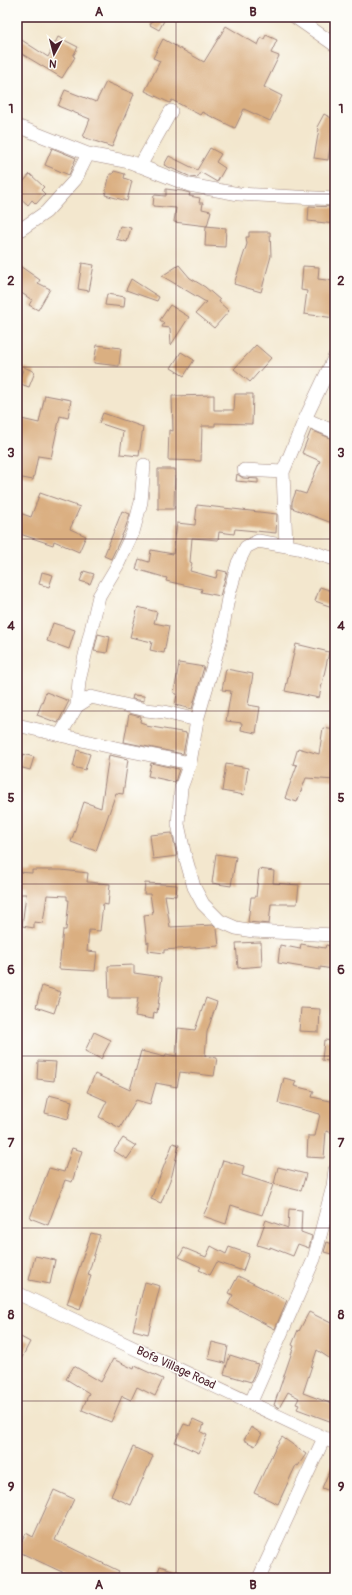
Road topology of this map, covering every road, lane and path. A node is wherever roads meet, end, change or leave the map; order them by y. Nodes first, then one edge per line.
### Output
1 (295, 17) edge
2 (335, 45) edge
3 (171, 111) dead end
4 (17, 126) edge
5 (88, 154) junction
6 (140, 166) junction
7 (335, 199) edge
8 (17, 232) edge
9 (335, 356) edge
10 (305, 419) junction
11 (335, 432) edge
12 (144, 465) dead end
13 (244, 470) dead end
14 (283, 472) junction
15 (286, 546) junction
16 (335, 559) edge
17 (77, 706) junction
18 (197, 720) junction
19 (17, 724) edge
20 (60, 734) junction
21 (190, 763) junction
22 (335, 935) edge
23 (335, 1170) edge
24 (334, 1186) edge
25 (17, 1293) edge
26 (251, 1402) junction
27 (329, 1440) edge
28 (259, 1578) edge

1 - 2 street
3 - 6 street
4 - 5 street
5 - 6 street
5 - 8 street
6 - 7 street
9 - 10 street
10 - 11 street
10 - 14 street
12 - 17 street
13 - 14 street
14 - 15 street
15 - 16 street
15 - 18 street
17 - 18 street
17 - 20 street
18 - 21 street
19 - 20 street
20 - 21 street
21 - 22 street
23 - 24 street
24 - 26 street
25 - 26 street, Bofa Village Road
26 - 27 street, Bofa Village Road
27 - 28 street

